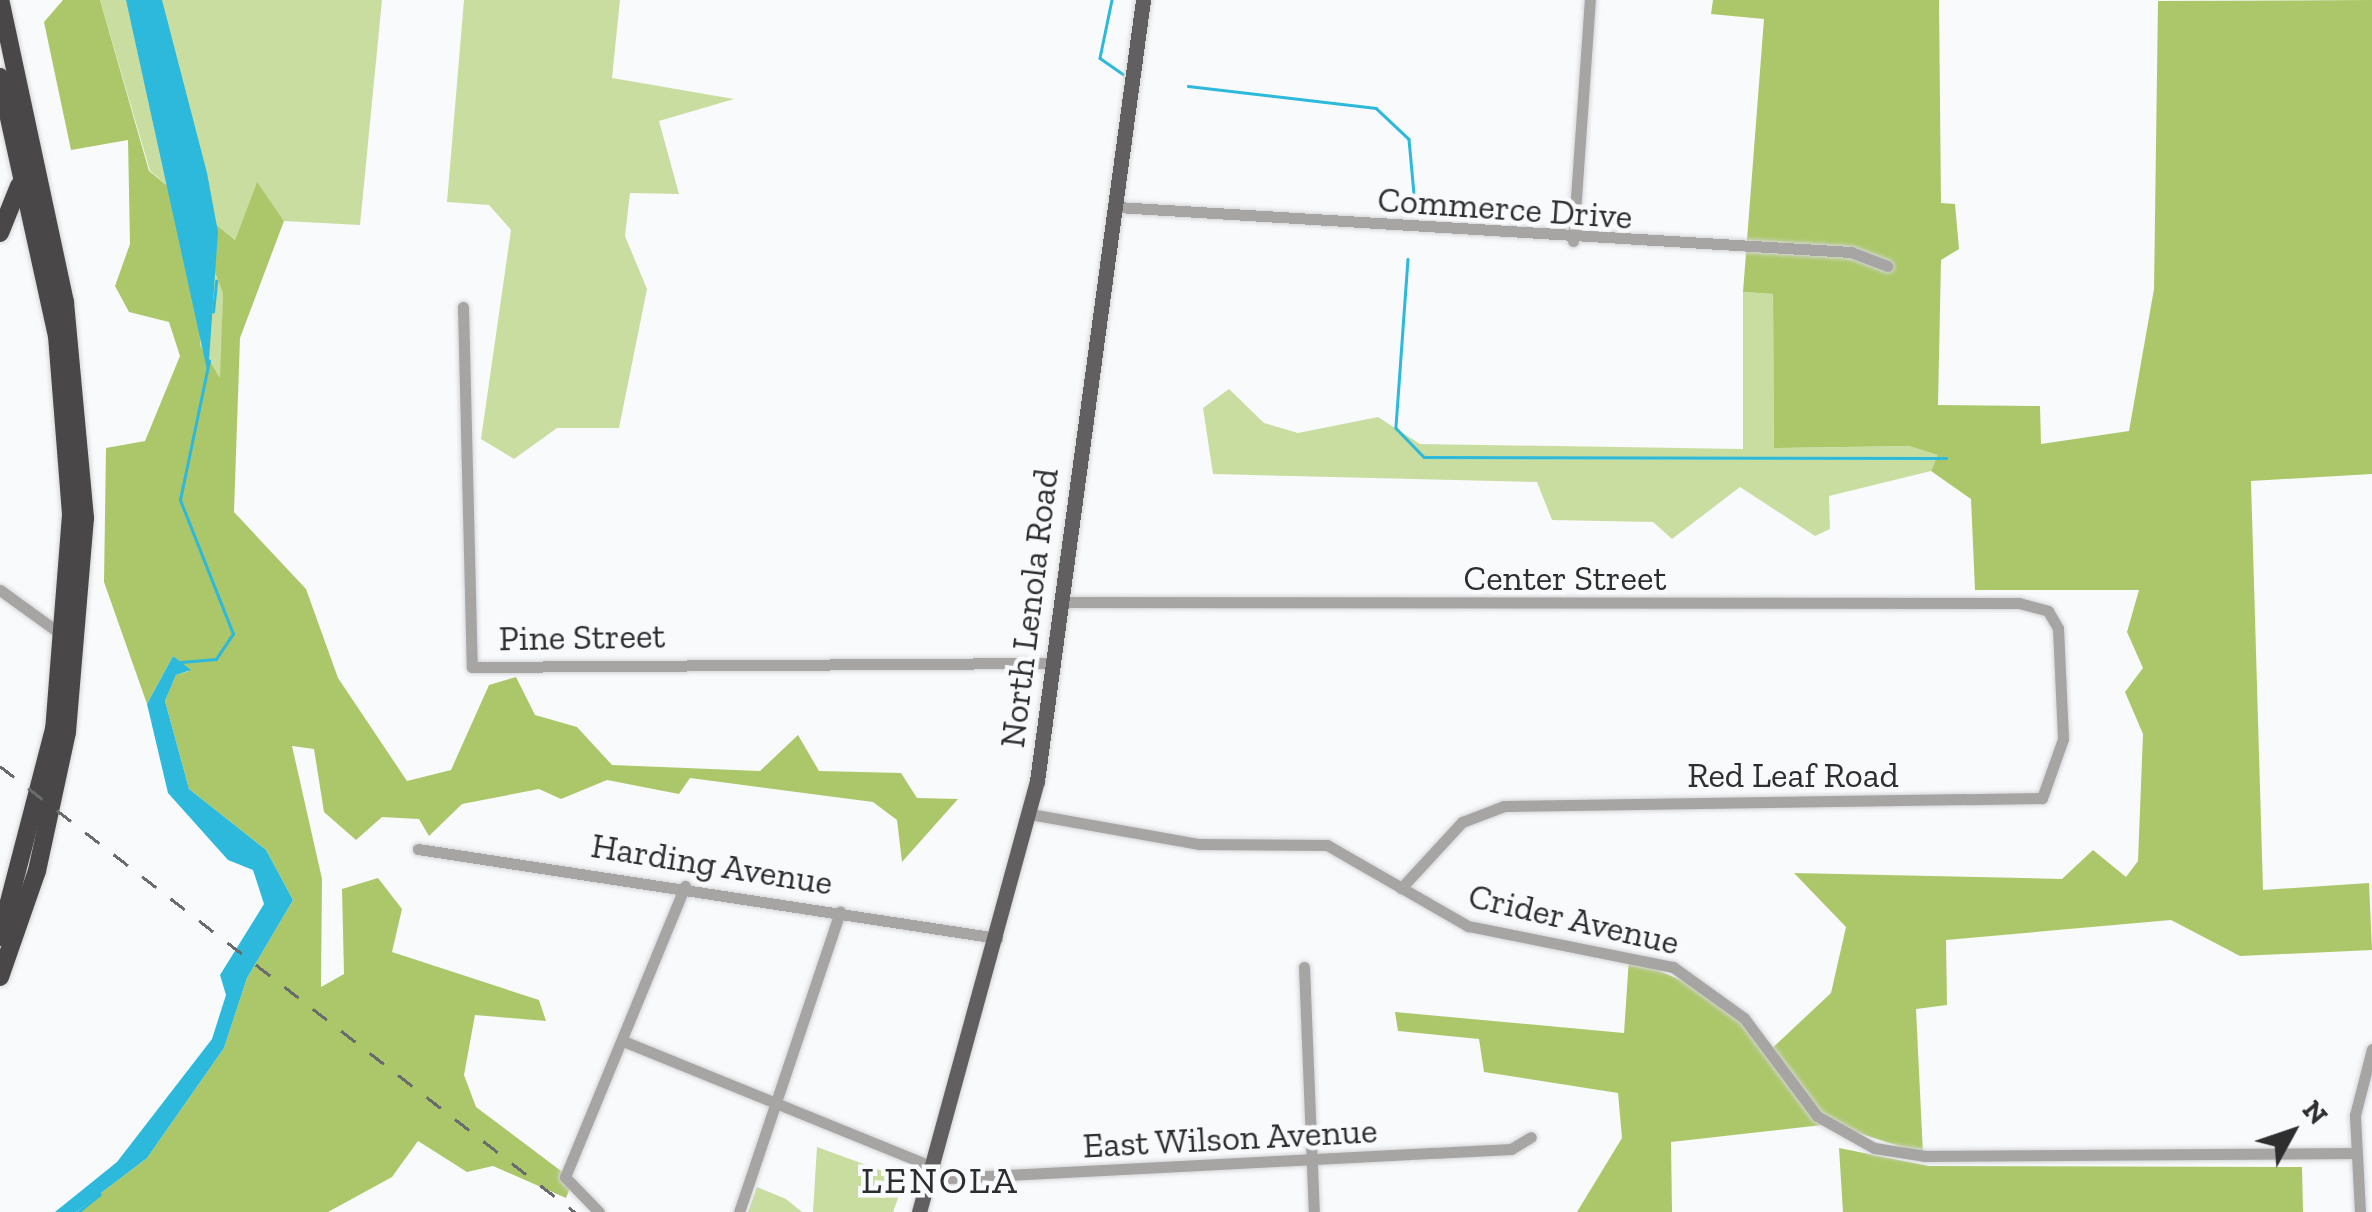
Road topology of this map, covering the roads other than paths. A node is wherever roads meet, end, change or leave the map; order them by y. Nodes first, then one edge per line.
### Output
1 (0, 0) edge
2 (1144, 0) edge
3 (1590, 0) edge
4 (0, 77) edge
5 (16, 151) junction
6 (1117, 208) junction
7 (0, 232) edge
8 (1573, 241) junction
9 (1887, 266) dead end
10 (463, 308) dead end
11 (0, 590) edge
12 (1060, 602) junction
13 (2058, 628) joint
14 (65, 637) junction
15 (1052, 663) junction
16 (1030, 814) junction
17 (418, 848) dead end
18 (686, 886) junction
19 (1401, 888) junction
20 (840, 912) junction
21 (0, 937) edge
22 (997, 938) junction
23 (1304, 967) dead end
24 (0, 977) edge
25 (624, 1042) junction
26 (2372, 1049) edge
27 (776, 1101) junction
28 (1532, 1137) dead end
29 (2356, 1153) junction
30 (1313, 1160) junction
31 (932, 1173) junction
32 (599, 1212) edge
33 (739, 1212) edge
34 (919, 1212) edge
35 (1314, 1212) edge
36 (2360, 1212) edge

1 - 24 highway
2 - 6 main road, North Lenola Road
3 - 8 street
4 - 5 highway
5 - 7 highway
5 - 14 highway
6 - 8 street, Commerce Drive
6 - 12 main road, North Lenola Road
8 - 9 street, Commerce Drive
10 - 15 street, Pine Street
11 - 14 street
12 - 13 street, Center Street
12 - 15 main road, North Lenola Road
13 - 19 street, Red Leaf Road
14 - 21 highway
15 - 16 main road, North Lenola Road
16 - 19 street, Crider Avenue
16 - 22 main road, North Lenola Road
17 - 18 street, Harding Avenue
18 - 20 street, Harding Avenue
18 - 25 street
19 - 29 street, Crider Avenue
20 - 22 street, Harding Avenue
20 - 27 street
22 - 31 main road, North Lenola Road
23 - 30 street
25 - 27 street
25 - 32 street
26 - 29 street
27 - 31 street
27 - 33 street
28 - 30 street, East Wilson Avenue
29 - 36 street
30 - 31 street, East Wilson Avenue
30 - 35 street
31 - 34 main road, North Lenola Road

